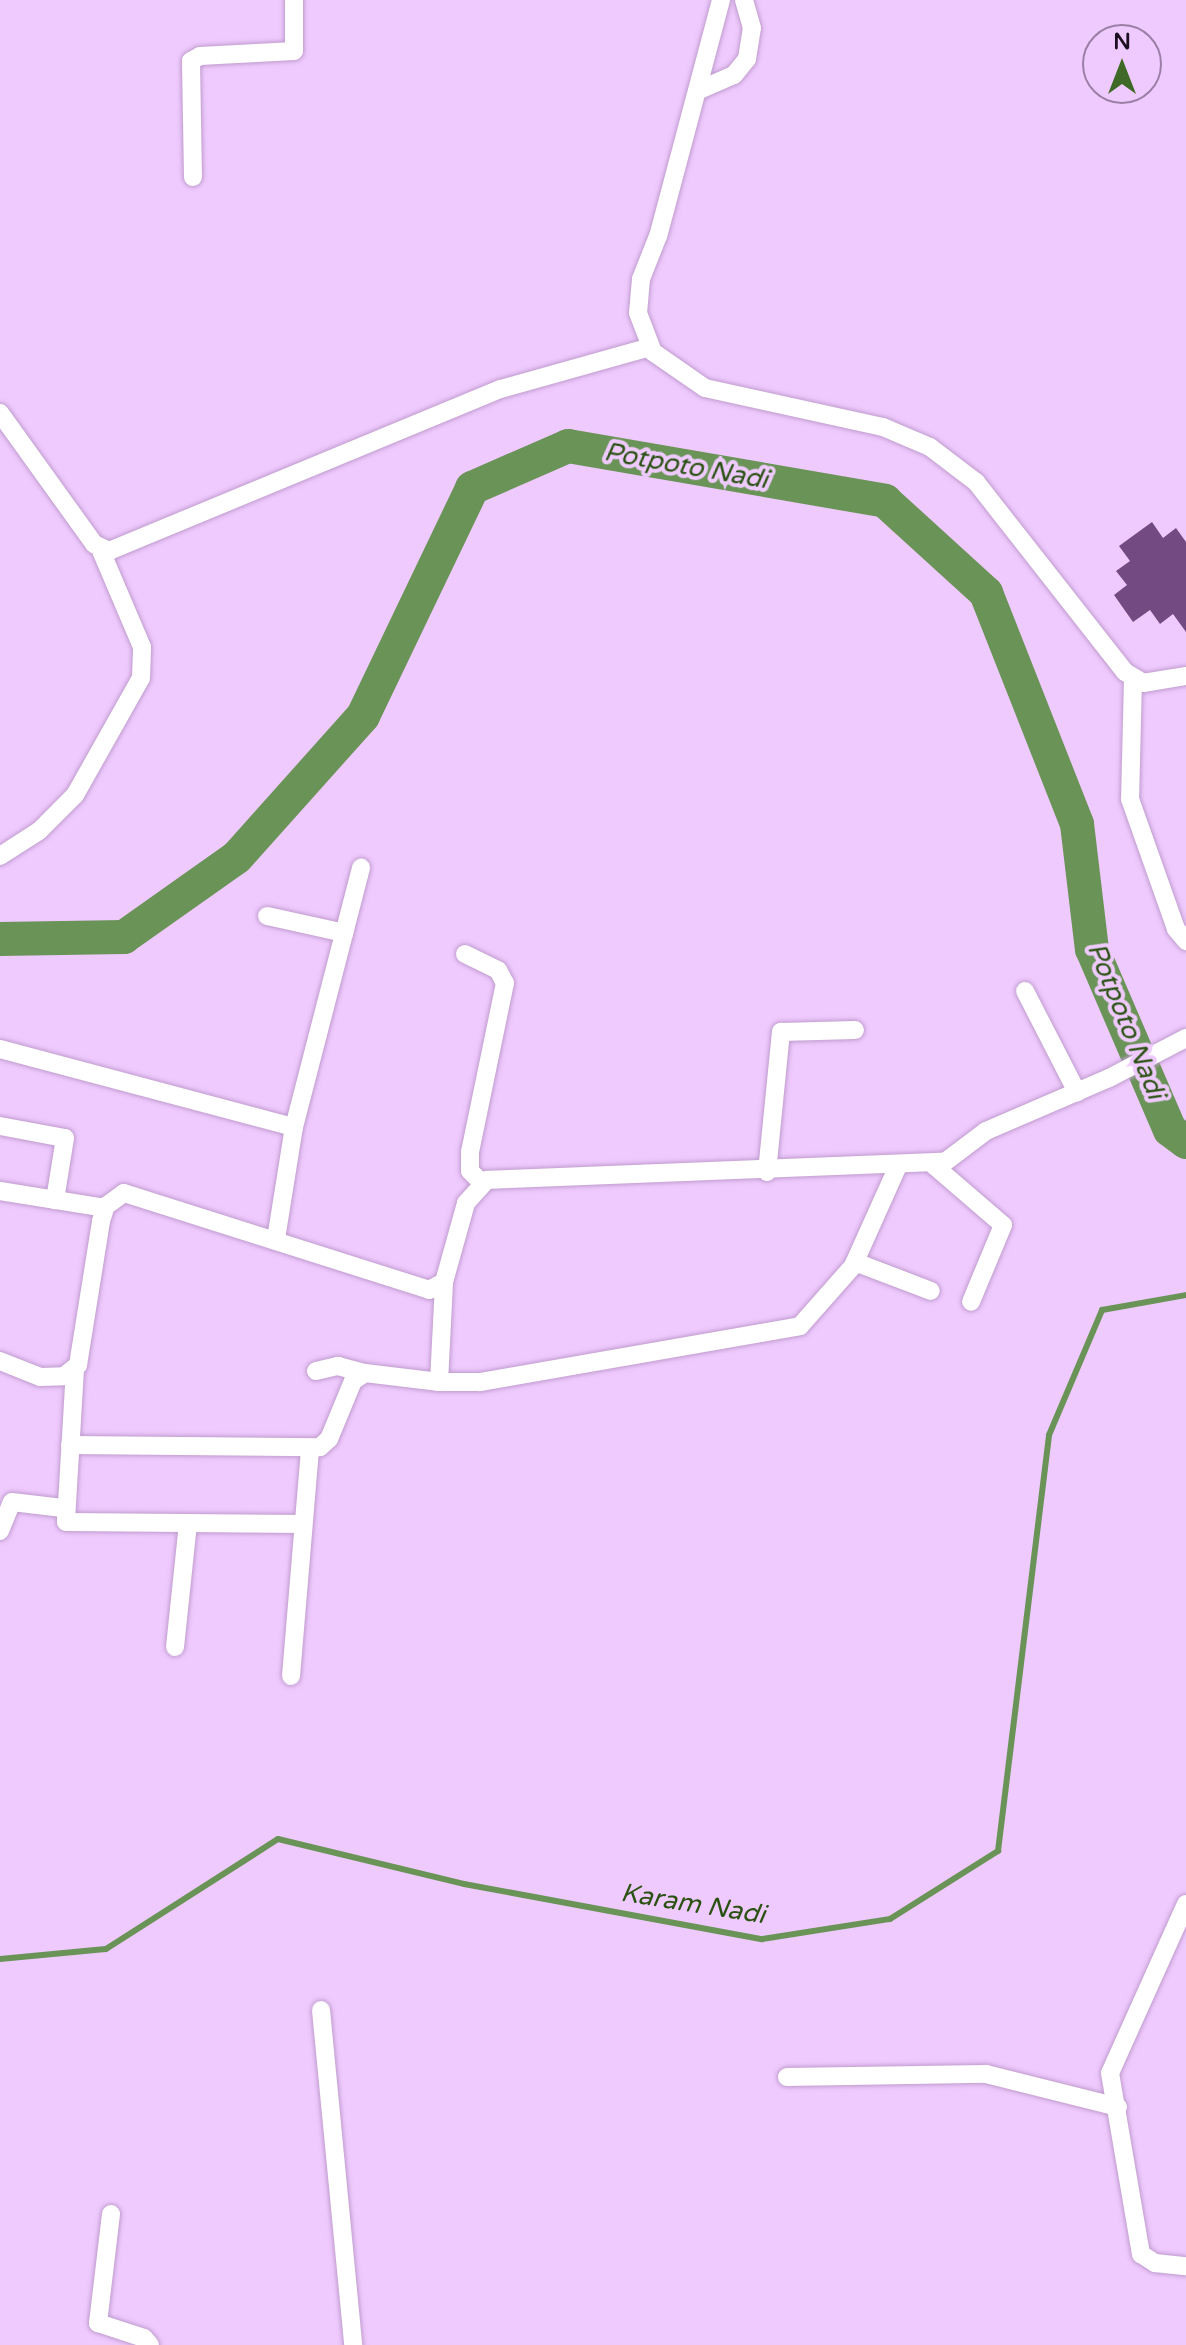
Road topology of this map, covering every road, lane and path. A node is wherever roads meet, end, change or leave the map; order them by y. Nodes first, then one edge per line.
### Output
1 (294, 0) edge
2 (721, 0) edge
3 (744, 0) edge
4 (697, 91) junction
5 (193, 177) dead end
6 (650, 347) junction
7 (0, 413) edge
8 (105, 551) junction
9 (1186, 676) edge
10 (1133, 679) junction
11 (0, 856) edge
12 (361, 867) dead end
13 (267, 916) dead end
14 (344, 933) junction
15 (1186, 941) edge
16 (465, 954) dead end
17 (1025, 991) dead end
18 (855, 1030) dead end
19 (1186, 1038) edge
20 (0, 1049) edge
21 (1077, 1092) junction
22 (0, 1126) edge
23 (294, 1127) junction
24 (931, 1163) junction
25 (898, 1166) junction
26 (767, 1172) junction
27 (482, 1183) junction
28 (0, 1191) edge
29 (55, 1200) junction
30 (105, 1208) junction
31 (276, 1239) junction
32 (855, 1262) junction
33 (444, 1282) junction
34 (931, 1291) dead end
35 (971, 1302) dead end
36 (0, 1361) edge
37 (75, 1369) junction
38 (316, 1371) dead end
39 (365, 1373) junction
40 (439, 1382) junction
41 (70, 1445) junction
42 (310, 1448) junction
43 (63, 1508) junction
44 (188, 1524) junction
45 (303, 1524) junction
46 (0, 1531) edge
47 (175, 1647) dead end
48 (291, 1676) dead end
49 (1186, 1904) edge
50 (321, 2010) dead end
51 (787, 2077) dead end
52 (1118, 2107) junction
53 (111, 2214) dead end
54 (1186, 2266) edge
55 (150, 2345) edge
56 (353, 2345) edge

1 - 5 street
2 - 4 street
3 - 4 street
4 - 6 street
6 - 8 street
6 - 10 street
7 - 8 street
8 - 11 street
9 - 10 street
10 - 15 street
12 - 14 street
13 - 14 street
14 - 23 street
16 - 27 street
17 - 21 street
18 - 26 street
19 - 21 street
20 - 23 street
21 - 24 street
22 - 29 street
23 - 31 street
24 - 25 street
24 - 35 street
25 - 26 street
25 - 32 street
26 - 27 street
27 - 33 street
28 - 29 street
29 - 30 street
30 - 31 street
30 - 37 street
31 - 33 street
32 - 34 street
32 - 40 street
33 - 40 street
36 - 37 street
37 - 41 street
38 - 39 street
39 - 40 street
39 - 42 street
41 - 42 street
41 - 43 street
42 - 45 street
43 - 44 street
43 - 46 street
44 - 45 street
44 - 47 street
45 - 48 street
49 - 52 street
50 - 56 street
51 - 52 street
52 - 54 street
53 - 55 street

